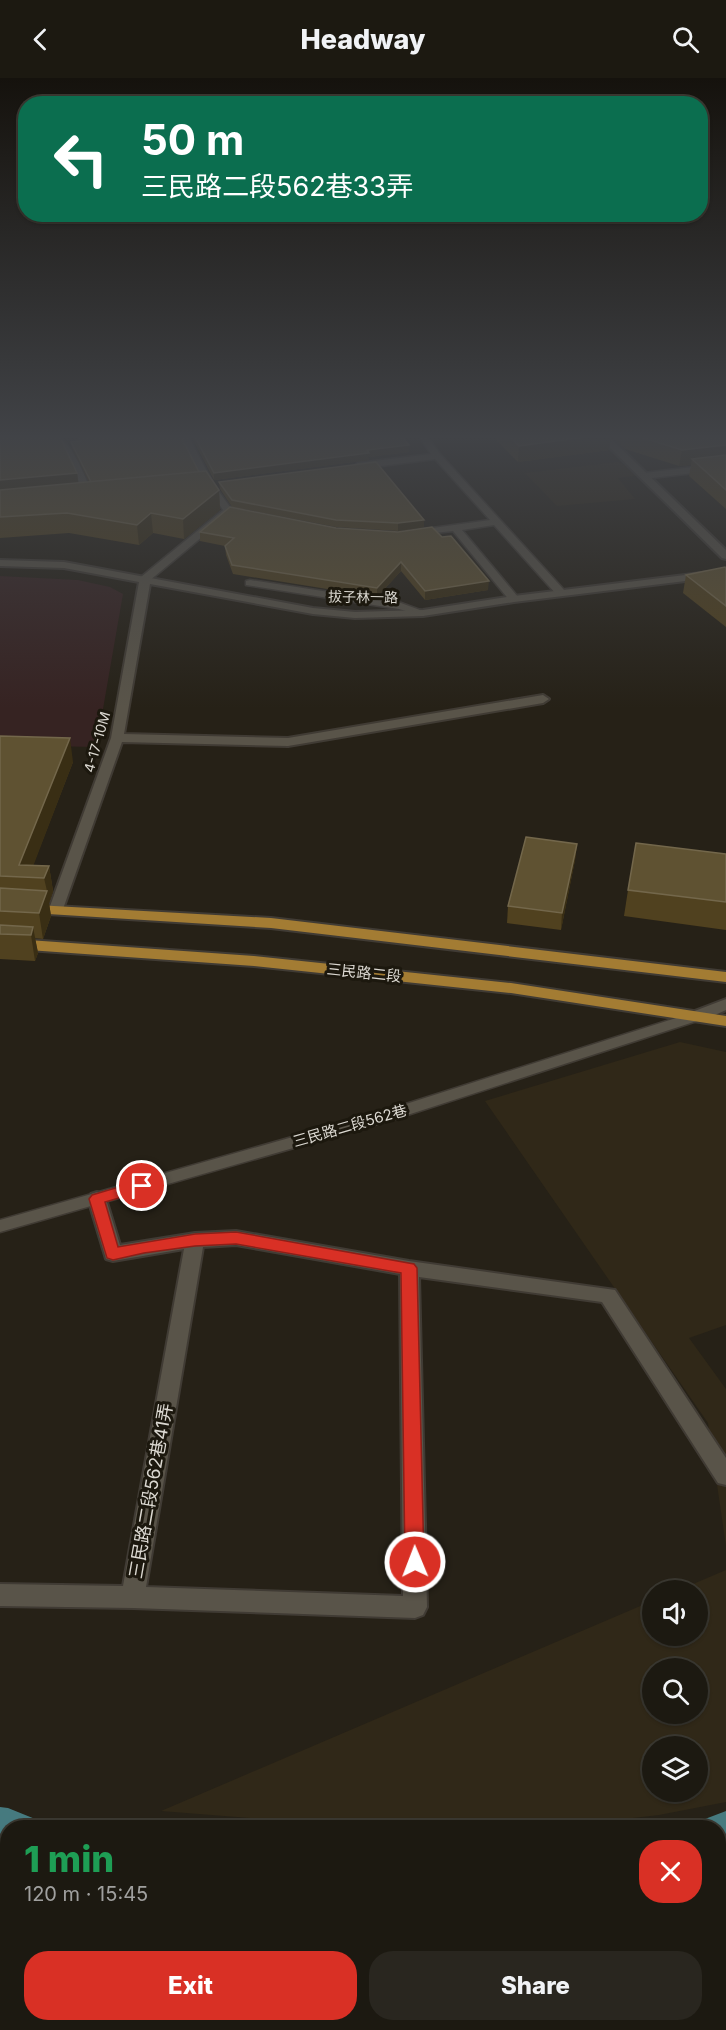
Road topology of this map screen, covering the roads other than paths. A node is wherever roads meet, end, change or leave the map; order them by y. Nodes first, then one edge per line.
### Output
1 (210, 526) edge
2 (469, 526) edge
3 (501, 526) edge
4 (695, 526) edge
5 (456, 528) junction
6 (410, 534) edge
7 (726, 556) edge
8 (0, 563) edge
9 (726, 573) edge
10 (145, 579) junction
11 (250, 583) dead end
12 (561, 593) junction
13 (514, 599) junction
14 (423, 613) junction
15 (543, 699) dead end
16 (117, 738) junction
17 (0, 907) edge
18 (56, 909) junction
19 (0, 943) edge
20 (726, 977) edge
21 (726, 1004) edge
22 (698, 1017) junction
23 (726, 1021) edge
24 (97, 1199) junction
25 (0, 1226) edge
26 (195, 1240) junction
27 (409, 1268) junction
28 (726, 1476) edge
29 (0, 1595) edge
30 (133, 1597) junction

1 - 10 lane
2 - 5 lane
3 - 12 lane
4 - 7 street
5 - 6 lane
5 - 13 lane
8 - 10 street, 拔子林一路
9 - 12 street, 拔子林一路
10 - 14 street, 拔子林一路
10 - 16 street, 4-17-10M
11 - 14 lane
12 - 13 street, 拔子林一路
13 - 14 street, 拔子林一路
15 - 16 street
16 - 18 street, 4-17-10M
17 - 18 main road
18 - 20 main road
19 - 22 main road, 三民路二段
21 - 22 street
22 - 23 main road, 三民路二段
22 - 24 lane, 三民路二段562巷
24 - 25 lane, 三民路二段562巷
24 - 26 street
26 - 27 street
26 - 30 street, 三民路二段562巷41弄
27 - 28 street
27 - 30 street, 三民路二段562巷41弄
29 - 30 street

